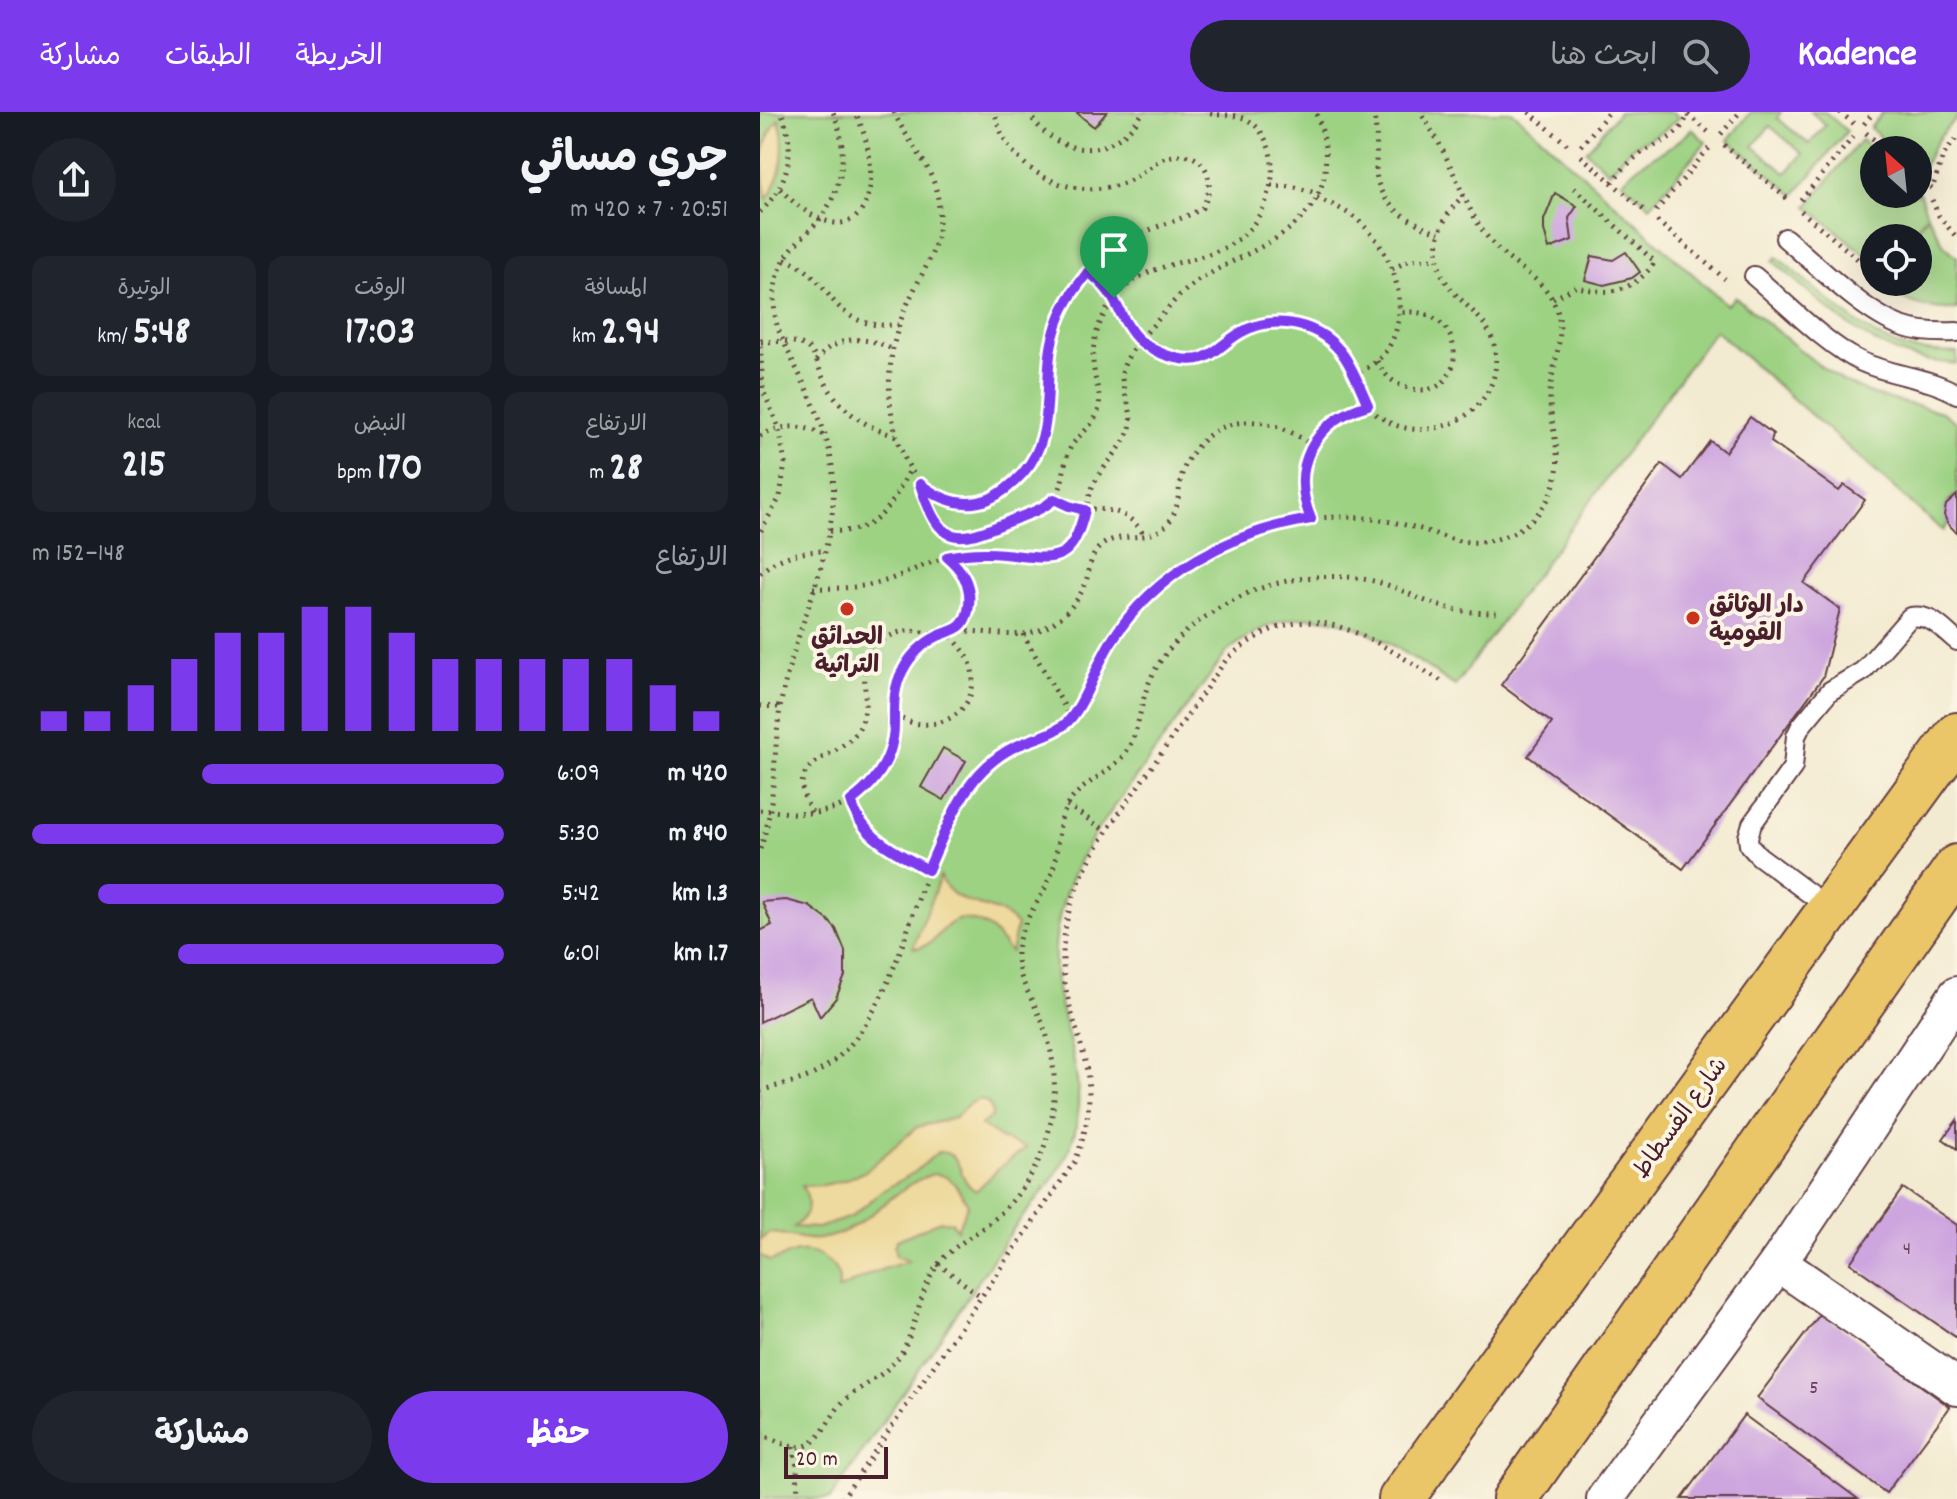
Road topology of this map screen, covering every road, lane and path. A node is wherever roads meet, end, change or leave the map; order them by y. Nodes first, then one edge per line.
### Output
1 (781, 112) edge
2 (833, 112) edge
3 (855, 112) edge
4 (894, 112) edge
5 (995, 112) edge
6 (1143, 112) edge
7 (1205, 112) edge
8 (1315, 112) edge
9 (1373, 112) edge
10 (1420, 112) edge
11 (1529, 112) edge
12 (1609, 112) edge
13 (1740, 112) edge
14 (1840, 112) edge
15 (1874, 112) edge
16 (1687, 113) edge
17 (1031, 114) edge
18 (1854, 124) dead end
19 (1864, 124) dead end
20 (1866, 133) dead end
21 (1721, 134) dead end
22 (1712, 135) dead end
23 (1854, 136) dead end
24 (1870, 136) edge
25 (1957, 137) edge
26 (1724, 145) dead end
27 (1581, 146) dead end
28 (1711, 146) dead end
29 (1570, 147) dead end
30 (1581, 156) dead end
31 (1612, 182) junction
32 (1271, 186) junction
33 (1573, 187) dead end
34 (780, 189) junction
35 (1932, 189) edge
36 (1318, 196) junction
37 (1463, 196) junction
38 (1801, 200) dead end
39 (1932, 200) dead end
40 (1790, 201) dead end
41 (1656, 211) dead end
42 (1801, 211) dead end
43 (760, 212) edge
44 (1646, 212) dead end
45 (821, 217) junction
46 (1657, 221) dead end
47 (1439, 233) junction
48 (1785, 238) dead end
49 (1957, 238) edge
50 (785, 259) junction
51 (1438, 259) junction
52 (1860, 261) edge
53 (1392, 269) junction
54 (1088, 272) junction
55 (1754, 276) dead end
56 (1725, 279) dead end
57 (1114, 298) junction
58 (1553, 299) junction
59 (1398, 313) junction
60 (898, 325) junction
61 (1957, 332) edge
62 (761, 340) edge
63 (1141, 342) junction
64 (783, 343) junction
65 (892, 349) junction
66 (816, 361) junction
67 (1377, 361) junction
68 (1355, 376) junction
69 (760, 378) edge
70 (1957, 394) edge
71 (1368, 405) junction
72 (779, 428) junction
73 (760, 436) edge
74 (825, 436) junction
75 (897, 437) junction
76 (1312, 446) junction
77 (910, 470) junction
78 (920, 484) junction
79 (1054, 499) junction
80 (1085, 510) junction
81 (1311, 519) junction
82 (830, 531) junction
83 (760, 532) edge
84 (1145, 537) junction
85 (826, 551) junction
86 (947, 557) junction
87 (760, 573) edge
88 (813, 588) junction
89 (1498, 613) dead end
90 (958, 630) junction
91 (948, 633) junction
92 (1023, 634) junction
93 (938, 636) junction
94 (1957, 641) edge
95 (1443, 682) dead end
96 (760, 706) edge
97 (780, 707) junction
98 (894, 715) junction
99 (1071, 718) junction
100 (1957, 735) edge
101 (851, 801) junction
102 (1067, 805) junction
103 (760, 810) edge
104 (771, 811) junction
105 (812, 813) junction
106 (1107, 831) junction
107 (760, 849) edge
108 (1957, 867) edge
109 (928, 870) junction
110 (1829, 908) junction
111 (1957, 995) edge
112 (760, 1091) edge
113 (1778, 1263) junction
114 (938, 1264) junction
115 (982, 1297) junction
116 (1957, 1387) edge
117 (760, 1434) edge
118 (793, 1447) junction
119 (798, 1499) edge
120 (842, 1499) edge
121 (1401, 1499) edge
122 (1515, 1499) edge
123 (1605, 1499) edge

1 - 34 path
2 - 45 path
3 - 45 path
4 - 60 path
5 - 54 path
6 - 17 path
7 - 32 path
8 - 36 path
9 - 47 path
10 - 37 path
11 - 29 path
12 - 27 path
13 - 21 path
14 - 18 path
15 - 19 path
16 - 22 path
16 - 31 path
20 - 24 path
23 - 38 path
25 - 35 path
26 - 40 path
28 - 41 path
30 - 31 path
31 - 44 path
32 - 36 path
32 - 57 path
33 - 58 path
34 - 43 path
34 - 45 path
36 - 53 path
36 - 63 path
37 - 47 path
37 - 58 path
39 - 49 path
42 - 52 path
45 - 50 path
46 - 56 path
47 - 51 path
48 - 61 lane
50 - 60 path
50 - 64 path
51 - 53 path
51 - 71 path
53 - 59 path
54 - 57 path
54 - 78 path
55 - 70 lane
57 - 63 path
57 - 79 path
58 - 81 path
59 - 67 path
59 - 67 path
60 - 65 path
62 - 64 path
62 - 69 path
63 - 68 path
63 - 80 path
64 - 66 path
64 - 74 path
65 - 66 path
65 - 75 path
66 - 75 path
67 - 68 path
68 - 71 path
69 - 72 path
71 - 76 path
72 - 73 path
72 - 74 path
72 - 83 path
74 - 82 path
75 - 77 path
76 - 81 path
76 - 84 path
77 - 78 path
77 - 82 path
78 - 79 path
79 - 80 path
80 - 84 path
80 - 86 path
81 - 99 path
82 - 85 path
84 - 92 path
85 - 87 path
85 - 88 path
86 - 88 path
86 - 90 path
88 - 97 path
89 - 102 path
90 - 91 path
90 - 92 path
91 - 93 path
91 - 98 path
92 - 99 path
93 - 98 path
93 - 105 path
94 - 110 lane
95 - 106 path
96 - 97 path
97 - 104 path
98 - 101 path
99 - 109 path
100 - 110 main road, شارع الفسطاط
101 - 105 path
101 - 109 path
102 - 106 path
102 - 114 path
103 - 104 path
104 - 105 path
104 - 107 path
106 - 115 path
108 - 122 main road
109 - 112 path
110 - 121 main road, شارع الفسطاط
111 - 113 street
113 - 116 street
113 - 123 street
114 - 115 path
114 - 118 path
115 - 120 path
117 - 118 path
118 - 119 path

